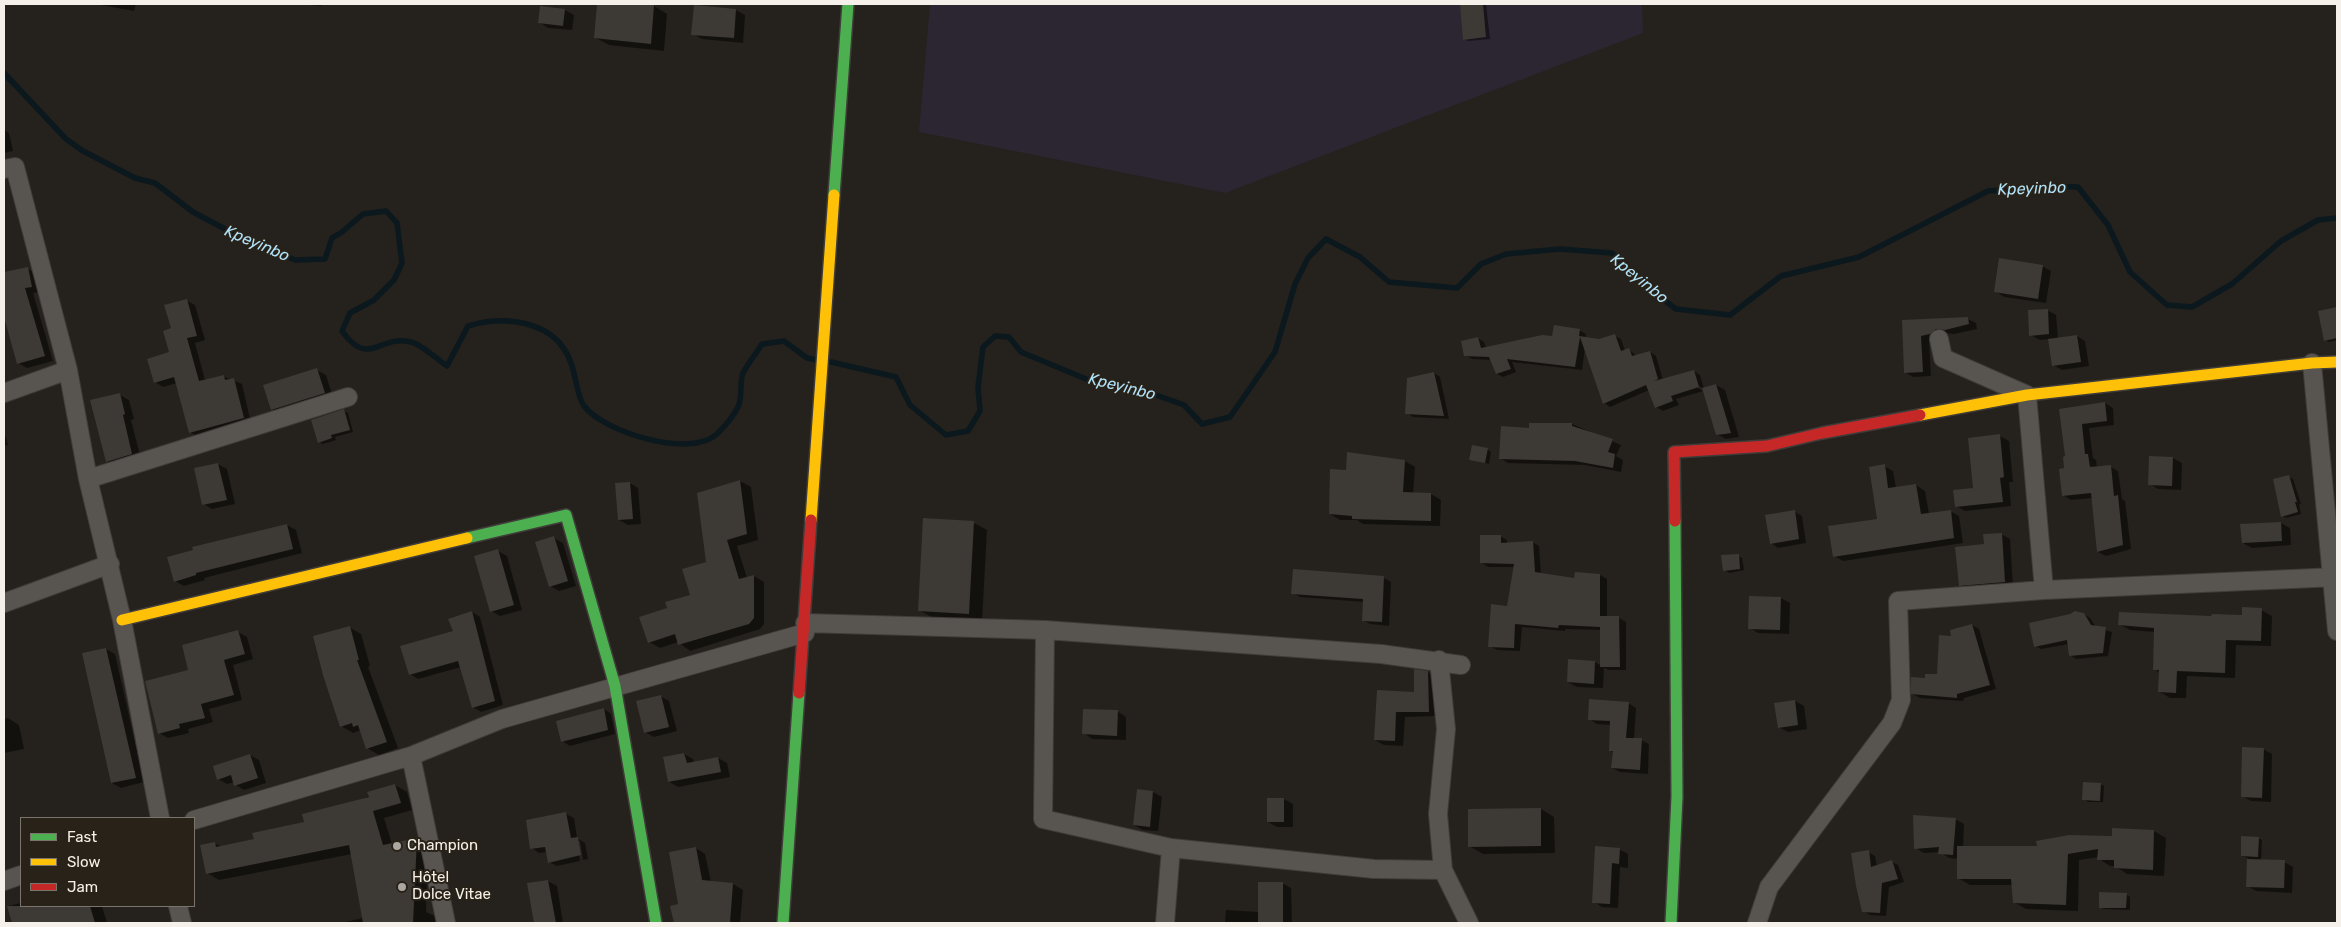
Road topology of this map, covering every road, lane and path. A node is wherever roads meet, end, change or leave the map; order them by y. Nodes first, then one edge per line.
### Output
1 (848, 4) edge
2 (4, 169) edge
3 (1939, 339) dead end
4 (2337, 362) edge
5 (2312, 363) junction
6 (68, 370) junction
7 (4, 393) edge
8 (2027, 396) junction
9 (348, 397) dead end
10 (88, 479) junction
11 (110, 564) junction
12 (2335, 578) edge
13 (2044, 590) junction
14 (4, 603) edge
15 (122, 620) junction
16 (805, 628) junction
17 (1045, 630) junction
18 (2337, 631) edge
19 (1439, 660) junction
20 (1461, 665) dead end
21 (615, 686) junction
22 (411, 756) junction
23 (160, 817) edge
24 (195, 820) edge
25 (1171, 848) junction
26 (1443, 870) junction
27 (20, 875) edge
28 (4, 881) edge
29 (178, 907) edge
30 (182, 923) edge
31 (446, 923) edge
32 (656, 923) edge
33 (783, 923) edge
34 (1165, 923) edge
35 (1469, 923) edge
36 (1671, 923) edge
37 (1756, 923) edge
38 (1772, 923) edge

1 - 16 main road
2 - 6 street
3 - 8 street
4 - 5 main road
5 - 8 main road
5 - 12 street
6 - 7 street
6 - 10 street
8 - 13 street
8 - 36 main road
9 - 10 street
10 - 11 street
11 - 14 street
11 - 15 street
12 - 13 street
12 - 18 street
13 - 37 street
15 - 21 main road
15 - 23 street
16 - 17 street
16 - 21 street
16 - 33 main road
17 - 19 street
17 - 25 street
19 - 20 street
19 - 26 street
21 - 22 street
21 - 32 main road
22 - 24 street
22 - 31 street
25 - 26 street
25 - 34 street
26 - 35 street
27 - 28 street
29 - 30 street
37 - 38 street

